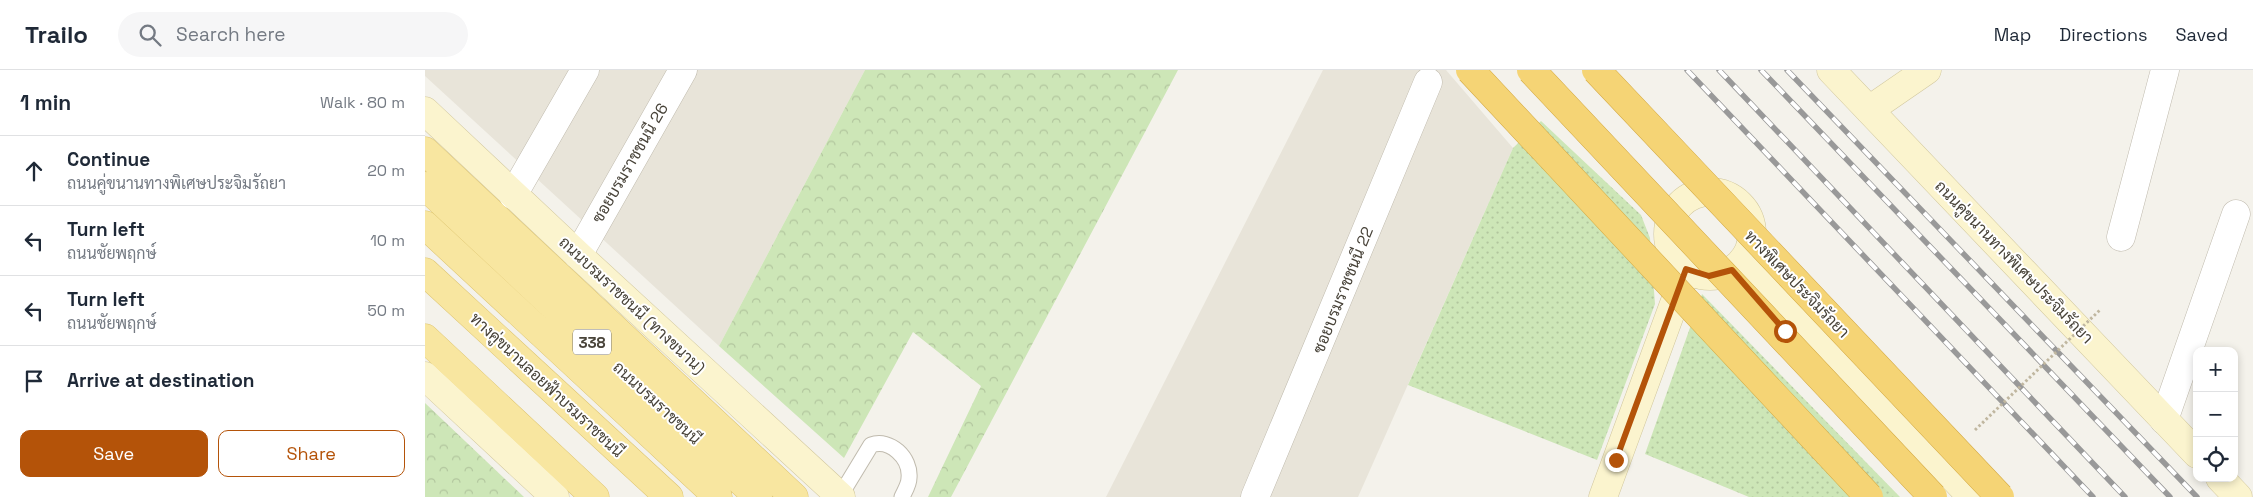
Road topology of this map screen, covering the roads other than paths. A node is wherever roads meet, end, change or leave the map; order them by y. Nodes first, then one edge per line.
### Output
1 (585, 70) edge
2 (683, 70) edge
3 (1470, 70) edge
4 (1521, 70) edge
5 (1531, 70) edge
6 (1595, 70) edge
7 (1831, 70) edge
8 (2165, 70) edge
9 (1925, 71) edge
10 (1428, 82) dead end
11 (425, 110) edge
12 (1869, 110) junction
13 (425, 151) edge
14 (425, 186) edge
15 (513, 195) junction
16 (2236, 214) dead end
17 (1668, 222) junction
18 (425, 225) edge
19 (2121, 237) dead end
20 (578, 255) junction
21 (1738, 265) junction
22 (1686, 269) junction
23 (425, 272) edge
24 (425, 293) edge
25 (425, 338) edge
26 (425, 376) edge
27 (2164, 420) junction
28 (2193, 450) edge
29 (2224, 482) edge
30 (542, 492) edge
31 (840, 496) edge
32 (595, 497) edge
33 (641, 497) edge
34 (669, 497) edge
35 (718, 497) edge
36 (758, 497) edge
37 (794, 497) edge
38 (902, 497) edge
39 (1255, 497) edge
40 (1603, 497) edge
41 (1869, 497) edge
42 (1933, 497) edge
43 (1945, 497) edge
44 (1972, 497) edge
45 (2000, 497) edge
46 (2238, 497) edge

1 - 15 street
2 - 20 street, ซอยบรมราชชนนี 26
3 - 41 highway, bridge
4 - 17 main road
5 - 42 highway, bridge
6 - 45 highway, ทางพิเศษประจิมรัถยา, bridge
7 - 12 main road, ถนนคู่ขนานทางพิเศษประจิมรัถยา
8 - 19 street
9 - 12 main road
10 - 39 street, ซอยบรมราชชนนี 22
11 - 15 main road, ถนนบรมราชชนนี (ทางขนาน)
12 - 27 main road, ถนนคู่ขนานทางพิเศษประจิมรัถยา
13 - 37 main road
14 - 36 main road, ถนนบรมราชชนนี / 338
15 - 20 main road, ถนนบรมราชชนนี (ทางขนาน)
16 - 27 street
17 - 21 main road
17 - 22 main road
18 - 35 main road, ทางคู่ขนานลอยฟ้าบรมราชชนนี / 338
20 - 31 main road, ถนนบรมราชชนนี (ทางขนาน)
21 - 22 main road
21 - 43 main road
21 - 44 main road
22 - 40 main road
23 - 34 main road, ทางคู่ขนานลอยฟ้าบรมราชชนนี
24 - 33 main road
25 - 32 main road
26 - 30 main road
27 - 28 main road, ถนนคู่ขนานทางพิเศษประจิมรัถยา
29 - 46 main road
31 - 38 lane

